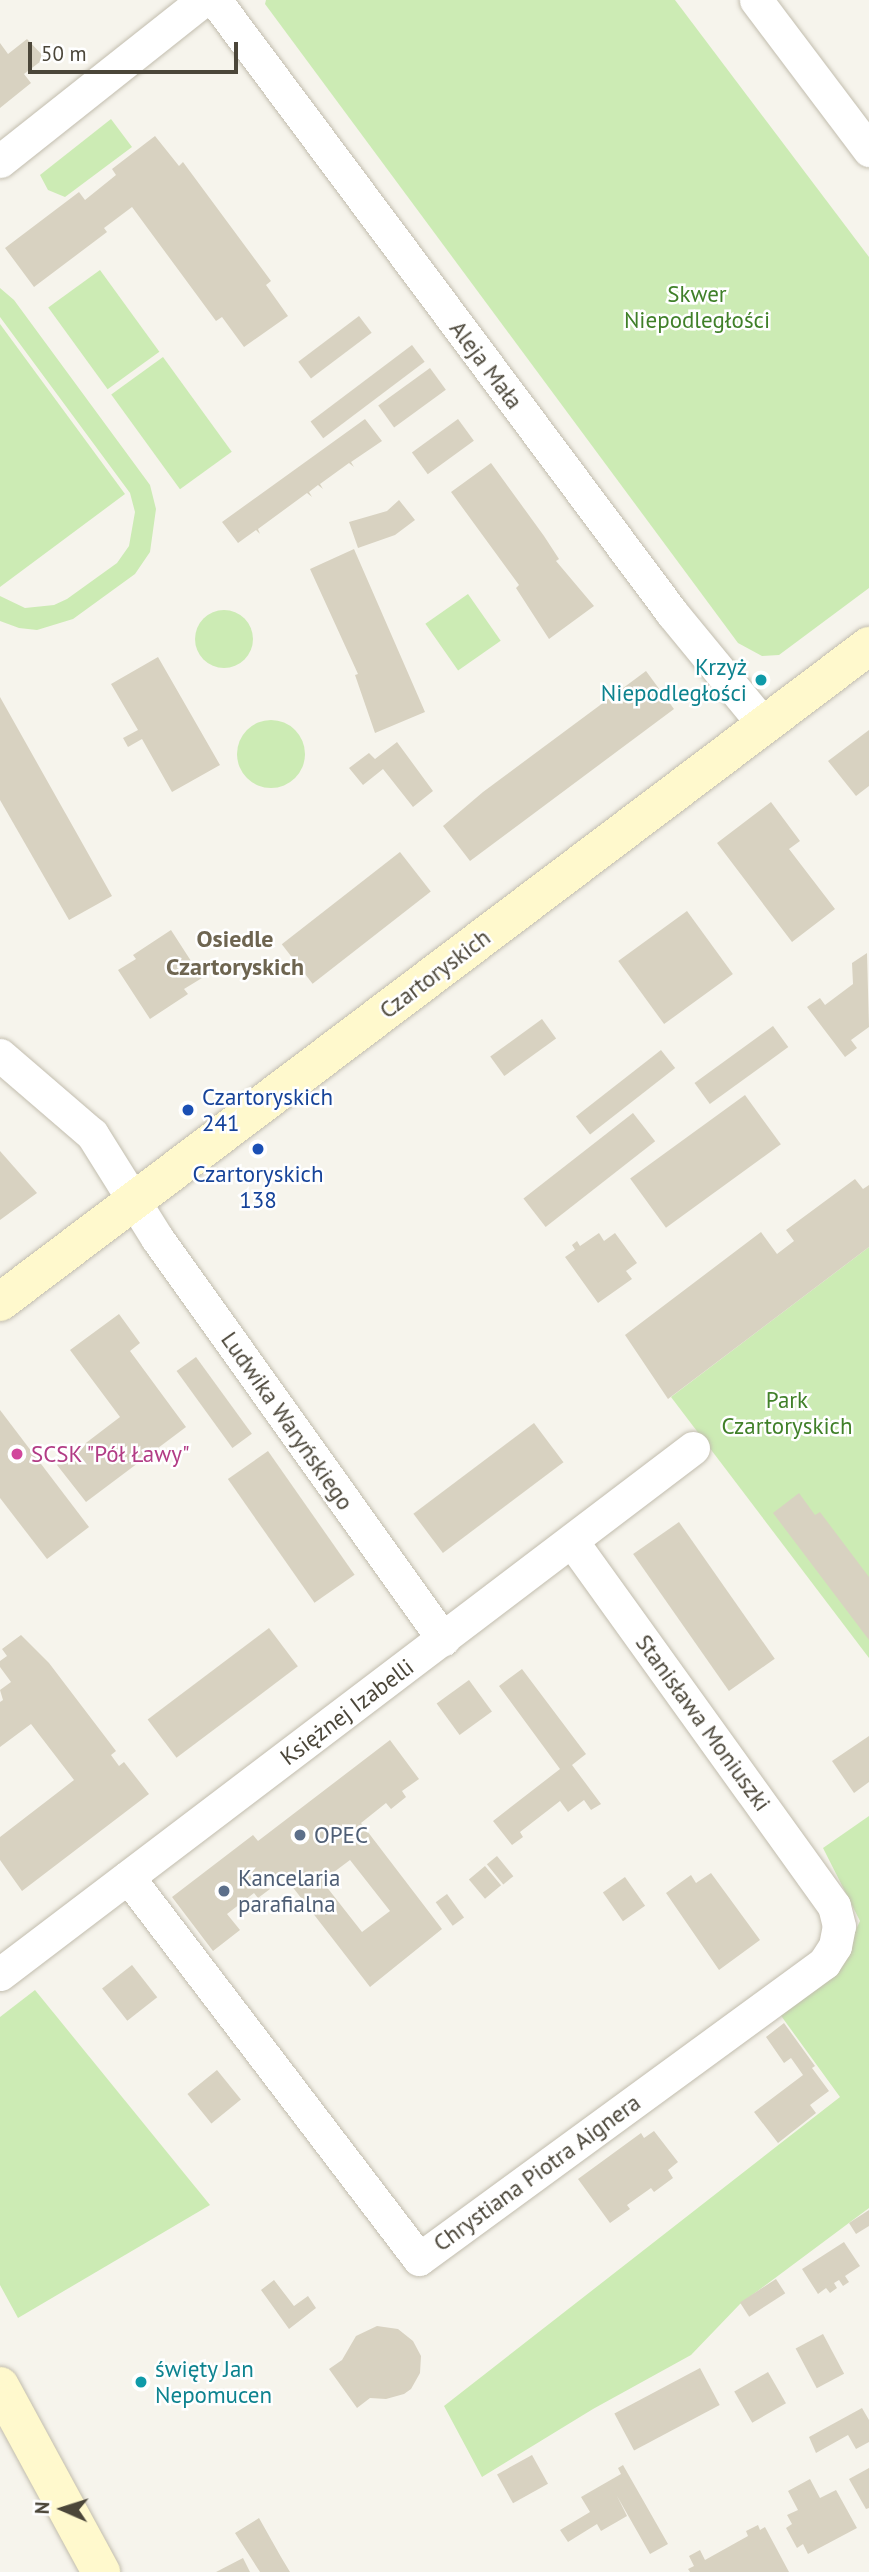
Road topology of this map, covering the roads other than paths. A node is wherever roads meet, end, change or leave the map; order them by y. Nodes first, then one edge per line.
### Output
1 (203, 0) edge
2 (215, 0) edge
3 (756, 0) edge
4 (869, 150) edge
5 (0, 161) edge
6 (869, 646) edge
7 (764, 725) junction
8 (0, 1055) edge
9 (134, 1200) junction
10 (0, 1302) edge
11 (693, 1448) dead end
12 (572, 1541) junction
13 (443, 1639) junction
14 (128, 1877) junction
15 (834, 1906) joint
16 (0, 1974) edge
17 (0, 2386) edge
18 (101, 2572) edge

1 - 5 street
2 - 7 street, Aleja Mała
3 - 4 street
6 - 7 main road, Czartoryskich
7 - 9 main road, Czartoryskich
8 - 9 street, Ludwika Waryńskiego
9 - 10 main road, Czartoryskich
9 - 13 street, Ludwika Waryńskiego
11 - 12 street, Księżnej Izabelli
12 - 13 street, Księżnej Izabelli
12 - 15 street, Stanisława Moniuszki
13 - 14 street, Księżnej Izabelli
14 - 15 street, Chrystiana Piotra Aignera
14 - 16 street, Księżnej Izabelli
17 - 18 main road

